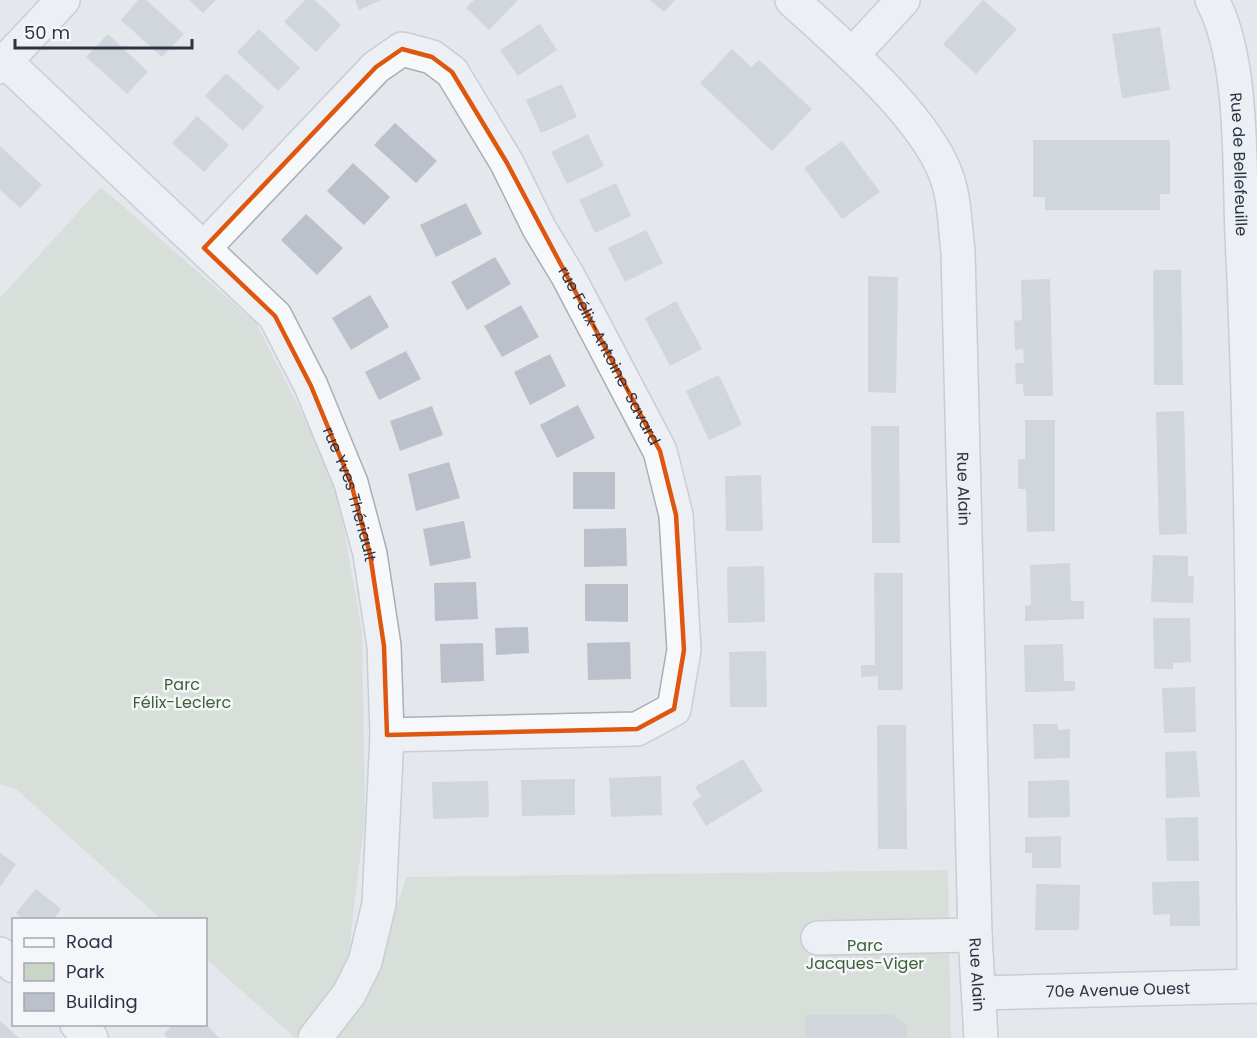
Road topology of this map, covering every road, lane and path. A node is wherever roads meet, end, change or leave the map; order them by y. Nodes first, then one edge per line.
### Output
1 (63, 0) edge
2 (792, 0) edge
3 (903, 0) edge
4 (1212, 0) edge
5 (852, 55) junction
6 (3, 64) edge
7 (204, 248) junction
8 (1252, 329) edge
9 (1255, 685) edge
10 (387, 735) junction
11 (975, 935) junction
12 (818, 939) dead end
13 (0, 954) edge
14 (12, 964) edge
15 (1255, 986) edge
16 (980, 993) junction
17 (79, 1026) edge
18 (92, 1038) edge
19 (315, 1038) edge
20 (981, 1038) edge

1 - 6 street
2 - 5 street, Rue Alain
3 - 5 street
4 - 8 street, Rue de Bellefeuille
5 - 11 street, Rue Alain
6 - 7 street, rue Yves Thériault
7 - 10 street, rue Yves Thériault
7 - 10 street, rue Félix-Antoine-Savard
8 - 9 street, Rue de Bellefeuille
9 - 15 street, Rue de Bellefeuille
10 - 19 street, rue Yves Thériault
11 - 12 street
11 - 16 street, Rue Alain
13 - 14 street
15 - 16 street, 70e Avenue Ouest
16 - 20 street, Rue Alain
17 - 18 street

